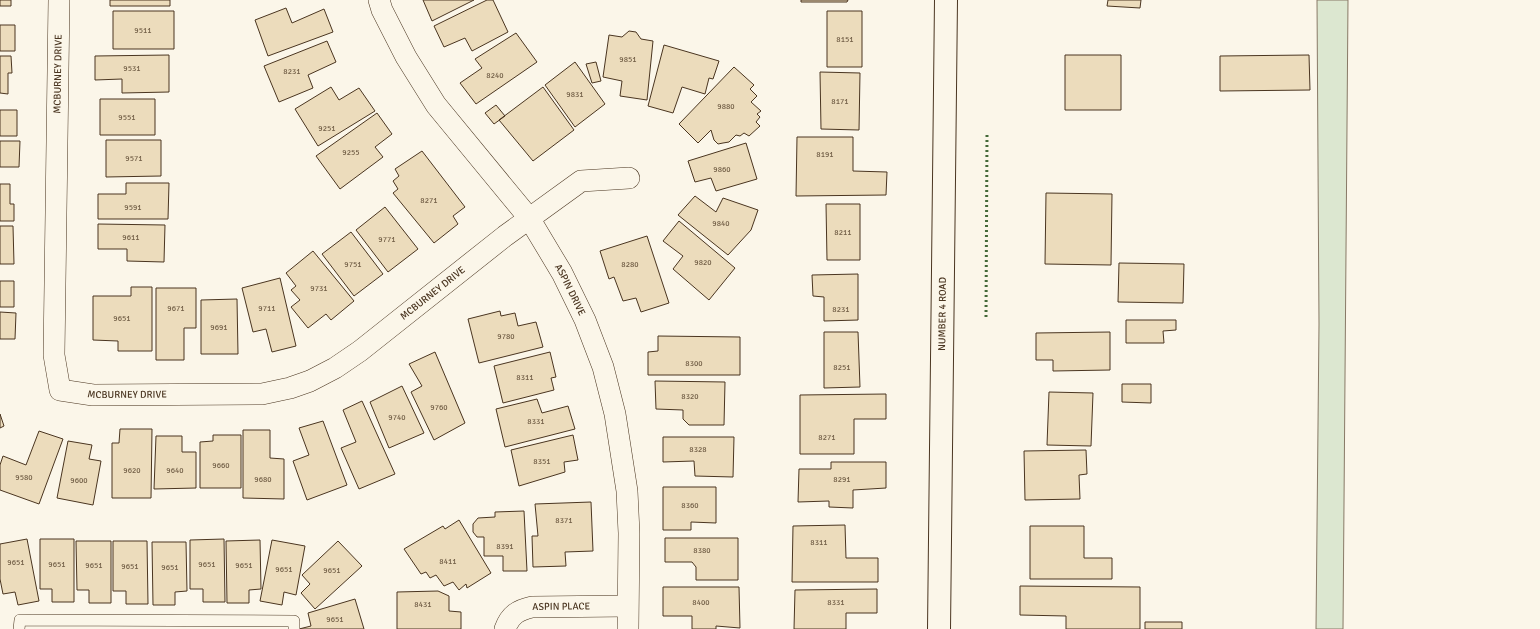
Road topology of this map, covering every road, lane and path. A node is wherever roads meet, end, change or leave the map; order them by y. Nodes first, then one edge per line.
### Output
1 (59, 0) edge
2 (379, 0) edge
3 (946, 0) edge
4 (629, 178) dead end
5 (529, 218) junction
6 (627, 606) junction
7 (19, 629) edge
8 (294, 629) edge
9 (505, 629) edge
10 (628, 629) edge
11 (939, 629) edge

1 - 5 street, MCBURNEY DRIVE
2 - 5 street, ASPIN DRIVE
3 - 11 main road, NUMBER 4 ROAD
4 - 5 street
5 - 6 street, ASPIN DRIVE
6 - 9 street, ASPIN PLACE
6 - 10 street, ASPIN DRIVE
7 - 8 lane

